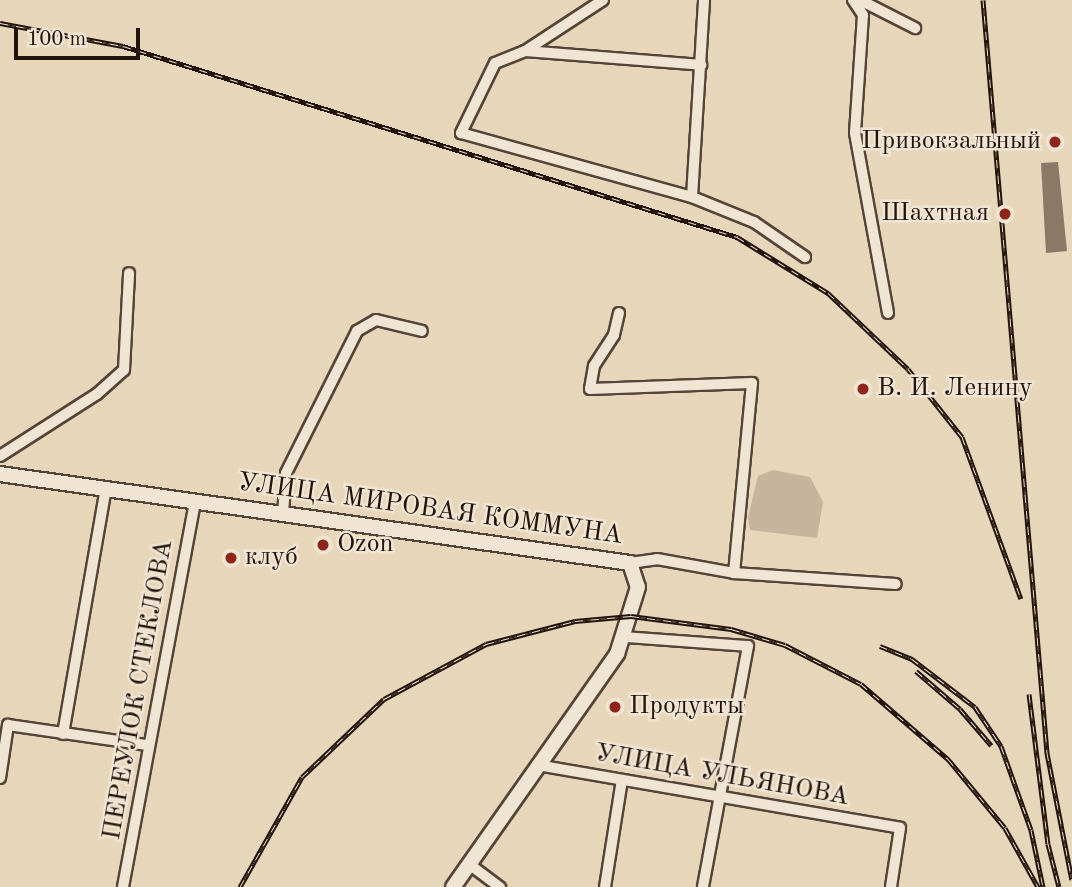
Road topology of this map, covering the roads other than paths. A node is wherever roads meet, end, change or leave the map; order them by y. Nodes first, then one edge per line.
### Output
1 (603, 0) edge
2 (705, 0) edge
3 (853, 0) edge
4 (860, 0) edge
5 (915, 28) dead end
6 (525, 51) junction
7 (701, 65) junction
8 (692, 197) junction
9 (805, 257) dead end
10 (129, 273) dead end
11 (619, 313) dead end
12 (888, 313) dead end
13 (422, 331) dead end
14 (0, 456) edge
15 (0, 474) edge
16 (106, 488) junction
17 (195, 501) junction
18 (283, 514) junction
19 (629, 563) junction
20 (734, 573) junction
21 (896, 584) dead end
22 (625, 637) junction
23 (63, 734) junction
24 (146, 746) junction
25 (537, 765) junction
26 (0, 778) edge
27 (622, 780) junction
28 (718, 797) junction
29 (469, 864) junction
30 (123, 887) edge
31 (453, 887) edge
32 (500, 887) edge
33 (605, 887) edge
34 (703, 887) edge
35 (891, 887) edge

1 - 6 street
2 - 7 street
3 - 12 street
4 - 5 street
6 - 7 street
6 - 8 street
7 - 8 street
8 - 9 street
10 - 14 street
11 - 20 street
13 - 18 street
15 - 16 main road, УЛИЦА МИРОВАЯ КОММУНА
16 - 17 main road, УЛИЦА МИРОВАЯ КОММУНА
16 - 23 street
17 - 18 main road, УЛИЦА МИРОВАЯ КОММУНА
17 - 24 street, ПЕРЕУЛОК СТЕКЛОВА
18 - 19 main road, УЛИЦА МИРОВАЯ КОММУНА
19 - 20 street, УЛИЦА МИРОВАЯ КОММУНА
19 - 22 main road
20 - 21 street, УЛИЦА МИРОВАЯ КОММУНА
22 - 25 main road
22 - 28 street
23 - 24 street
23 - 26 street
24 - 30 street, ПЕРЕУЛОК СТЕКЛОВА
25 - 27 street, УЛИЦА УЛЬЯНОВА
25 - 29 main road
27 - 28 street, УЛИЦА УЛЬЯНОВА
27 - 33 street
28 - 34 street
28 - 35 street, УЛИЦА УЛЬЯНОВА
29 - 31 main road
29 - 32 street

